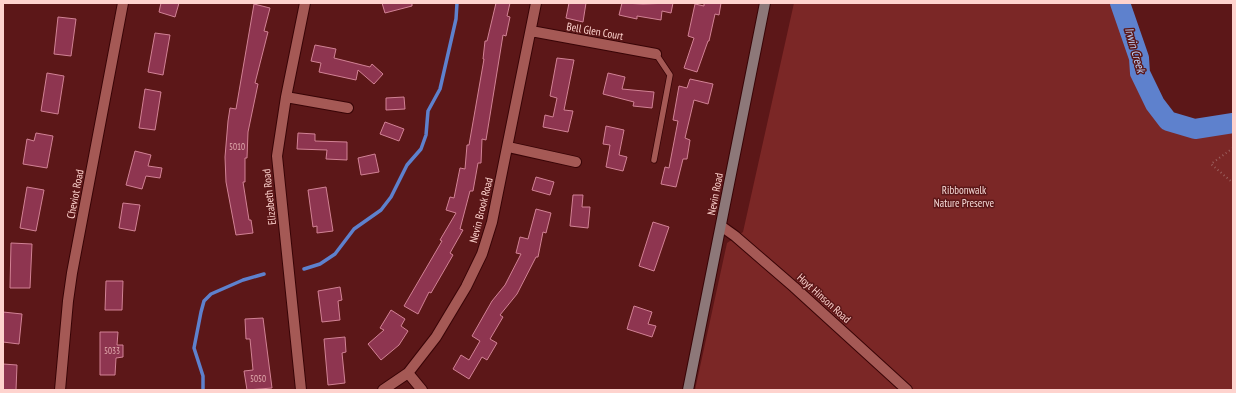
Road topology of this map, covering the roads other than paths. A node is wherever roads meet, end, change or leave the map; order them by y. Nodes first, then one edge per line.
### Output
1 (123, 3) edge
2 (305, 3) edge
3 (536, 3) edge
4 (765, 3) edge
5 (531, 31) junction
6 (656, 54) joint
7 (286, 97) junction
8 (348, 108) dead end
9 (508, 147) junction
10 (654, 160) dead end
11 (576, 162) dead end
12 (721, 226) junction
13 (408, 373) junction
14 (60, 390) edge
15 (300, 390) edge
16 (383, 390) edge
17 (422, 390) edge
18 (688, 390) edge
19 (907, 390) edge

1 - 14 street, Cheviot Road
2 - 7 street, Elizabeth Road
3 - 5 street, Nevin Brook Road
4 - 12 main road, Nevin Road
5 - 6 street, Bell Glen Court
5 - 9 street, Nevin Brook Road
6 - 10 lane
7 - 8 street
7 - 15 street, Elizabeth Road
9 - 11 street
9 - 13 street, Nevin Brook Road
12 - 18 main road, Nevin Road
12 - 19 street, Hoyt Hinson Road
13 - 16 street, Nevin Brook Road
13 - 17 street

